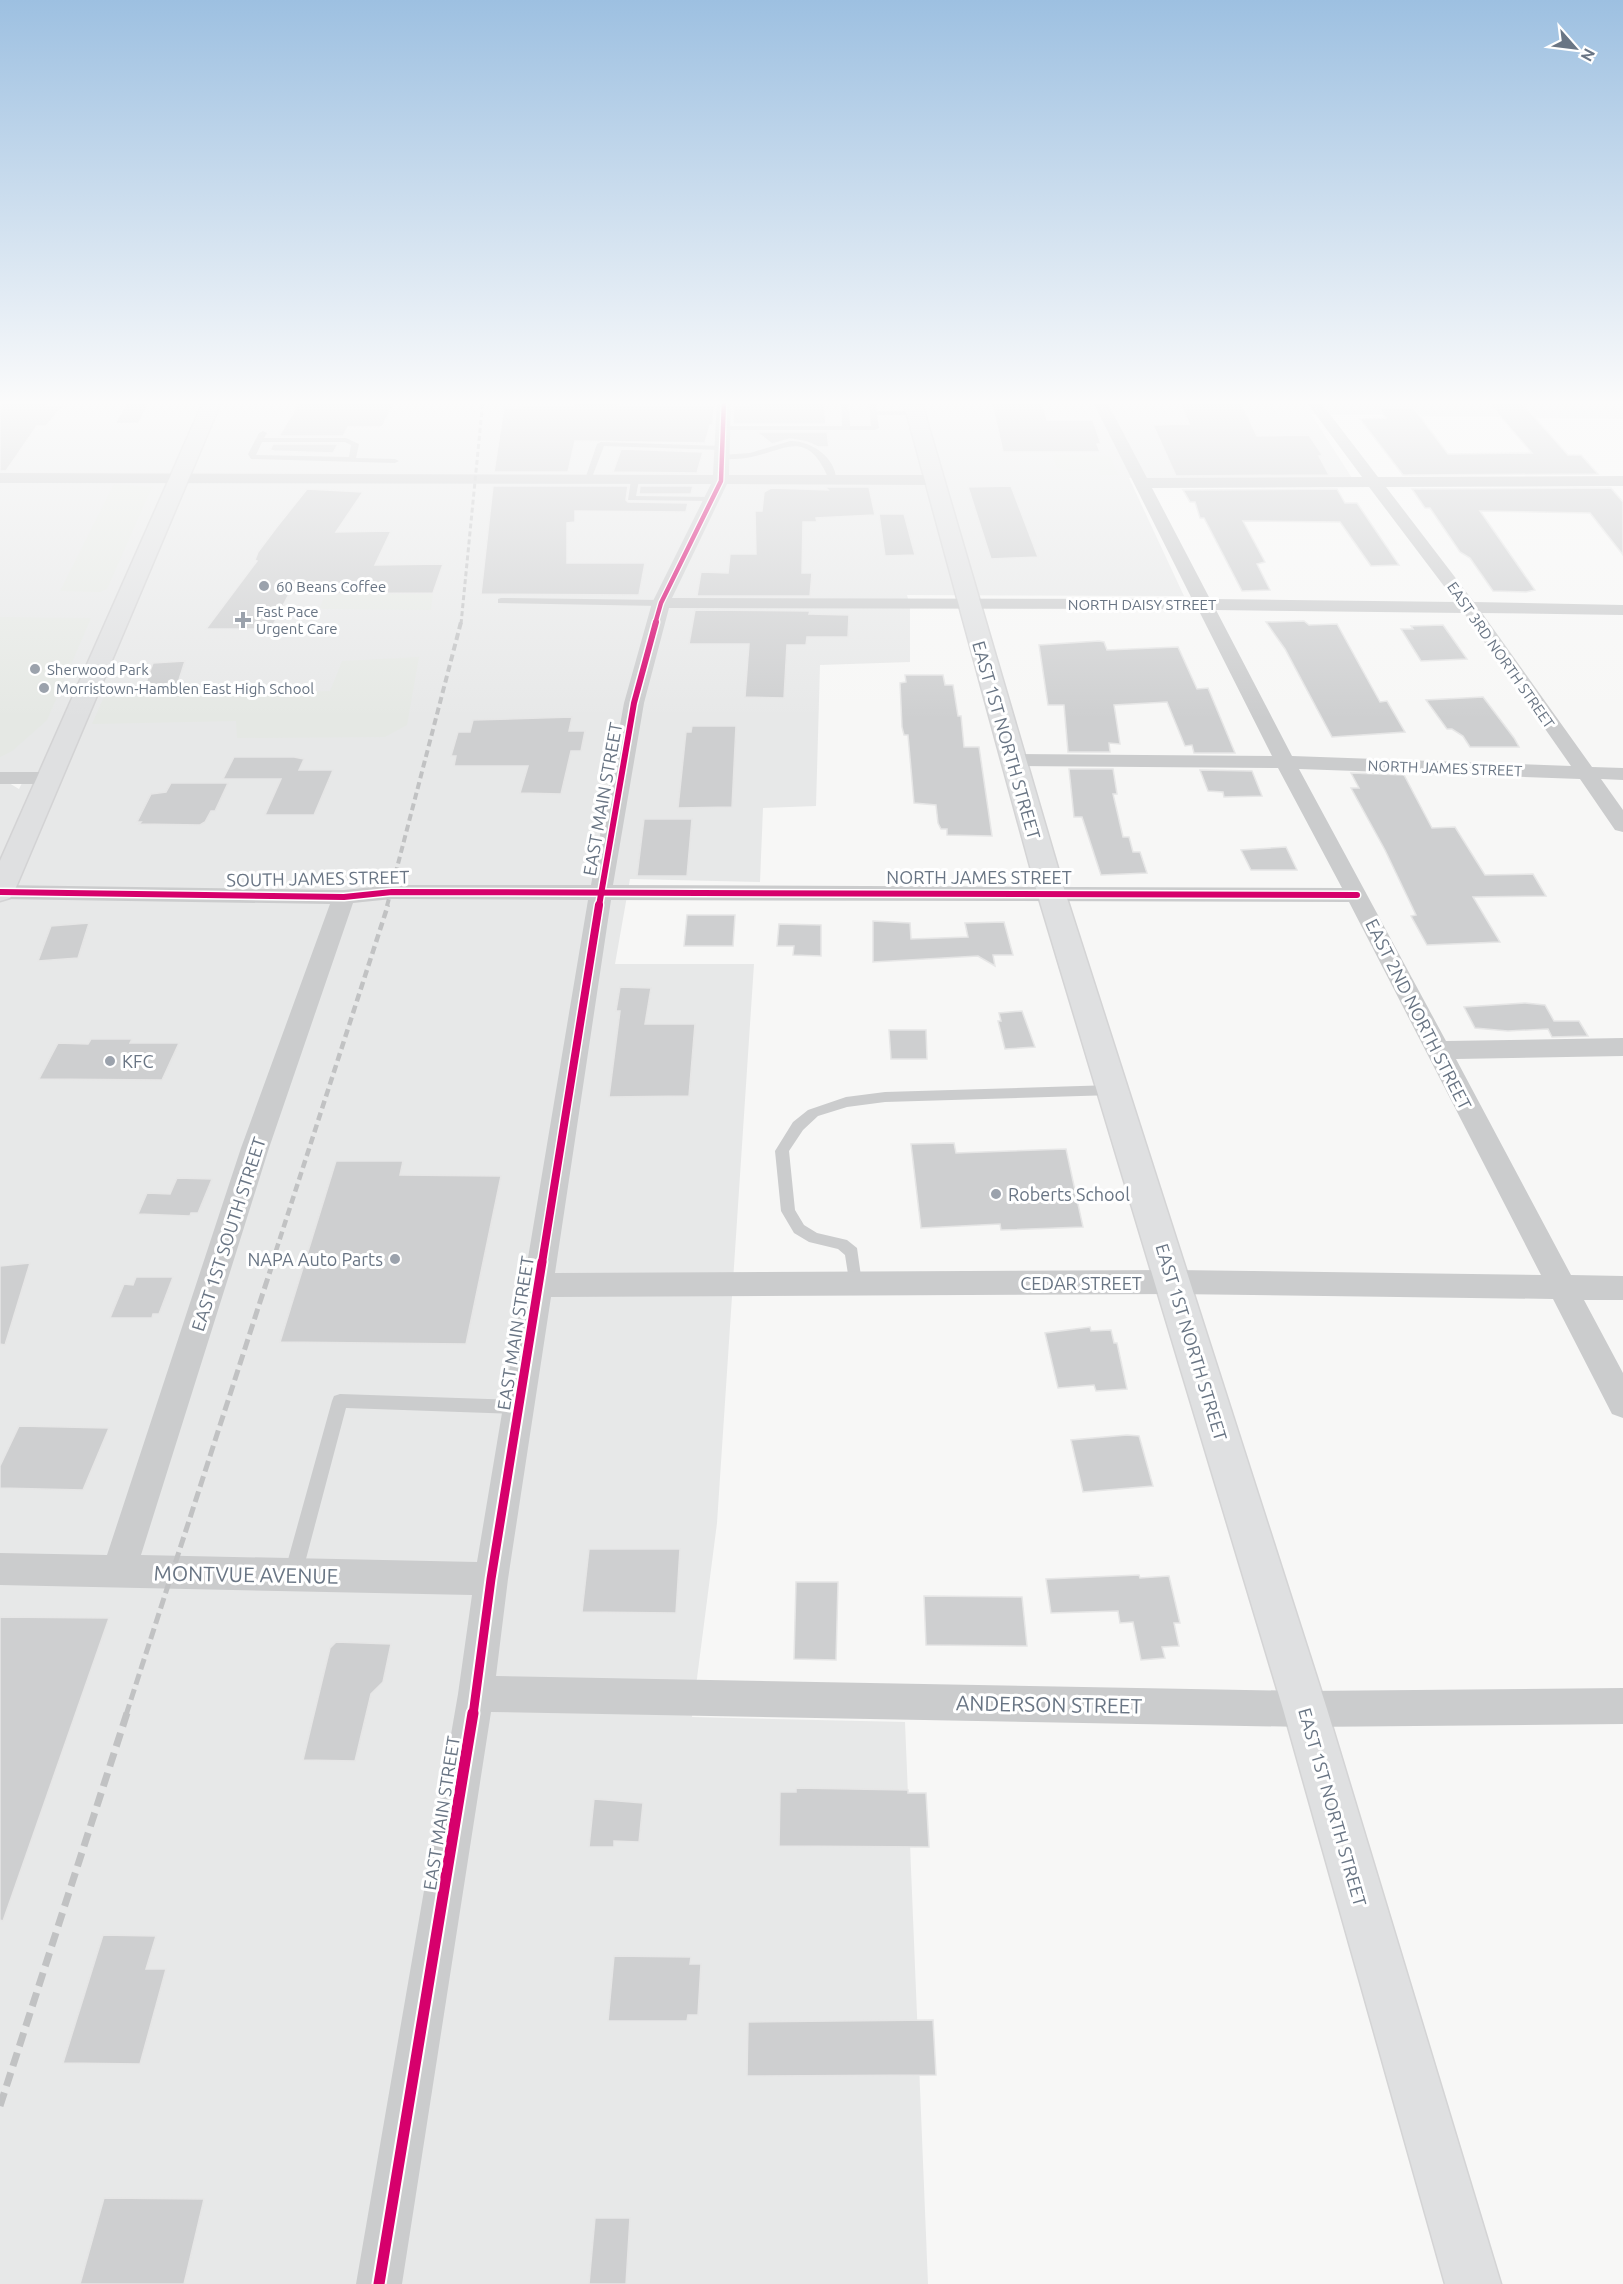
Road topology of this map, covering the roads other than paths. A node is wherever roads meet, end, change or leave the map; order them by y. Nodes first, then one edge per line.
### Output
1 (165, 507) edge
2 (707, 507) edge
3 (943, 507) edge
4 (1154, 507) edge
5 (1392, 507) edge
6 (501, 601) dead end
7 (662, 603) junction
8 (968, 603) junction
9 (1205, 604) junction
10 (1469, 608) junction
11 (1623, 610) edge
12 (1014, 760) junction
13 (1285, 762) junction
14 (1584, 774) junction
15 (1623, 774) edge
16 (0, 778) edge
17 (51, 778) junction
18 (1623, 825) edge
19 (0, 892) edge
20 (601, 892) junction
21 (1051, 892) junction
22 (1357, 895) junction
23 (344, 897) junction
24 (1623, 1047) edge
25 (1437, 1050) junction
26 (1113, 1090) junction
27 (1174, 1282) junction
28 (855, 1283) junction
29 (538, 1285) junction
30 (1562, 1288) junction
31 (1623, 1288) edge
32 (1623, 1404) edge
33 (518, 1407) junction
34 (0, 1569) edge
35 (118, 1573) junction
36 (293, 1575) junction
37 (492, 1579) junction
38 (476, 1694) junction
39 (1623, 1706) edge
40 (1305, 1709) junction
41 (379, 2284) edge
42 (1473, 2284) edge

1 - 17 main road
2 - 7 street, EAST MAIN STREET
3 - 8 main road, EAST 1ST NORTH STREET
4 - 9 street, EAST 2ND NORTH STREET
5 - 10 street, EAST 3RD NORTH STREET
6 - 7 lane
7 - 8 street, NORTH DAISY STREET
7 - 20 street, EAST MAIN STREET
8 - 9 street, NORTH DAISY STREET
8 - 12 main road, EAST 1ST NORTH STREET
9 - 10 street, NORTH DAISY STREET
9 - 13 street, EAST 2ND NORTH STREET
10 - 11 street, NORTH DAISY STREET
10 - 14 street, EAST 3RD NORTH STREET
12 - 13 street, NORTH JAMES STREET
12 - 21 main road, EAST 1ST NORTH STREET
13 - 14 street, NORTH JAMES STREET
13 - 22 street, EAST 2ND NORTH STREET
14 - 15 street, NORTH JAMES STREET
14 - 18 street, EAST 3RD NORTH STREET
16 - 17 street
17 - 19 main road
19 - 23 street, SOUTH JAMES STREET
20 - 21 street, NORTH JAMES STREET
20 - 23 street, SOUTH JAMES STREET
20 - 29 street, EAST MAIN STREET
21 - 22 street, NORTH JAMES STREET
21 - 26 main road, EAST 1ST NORTH STREET
22 - 25 street, EAST 2ND NORTH STREET
23 - 35 street, EAST 1ST SOUTH STREET
24 - 25 street
25 - 30 street, EAST 2ND NORTH STREET
26 - 27 main road, EAST 1ST NORTH STREET
26 - 28 lane
27 - 28 street, CEDAR STREET
27 - 30 street, CEDAR STREET
27 - 40 main road, EAST 1ST NORTH STREET
28 - 29 street, CEDAR STREET
29 - 33 street, EAST MAIN STREET
30 - 31 street, CEDAR STREET
30 - 32 street, EAST 2ND NORTH STREET
33 - 36 lane
33 - 37 street, EAST MAIN STREET
34 - 35 street, MONTVUE AVENUE
35 - 36 street, MONTVUE AVENUE
36 - 37 street, MONTVUE AVENUE
37 - 38 street, EAST MAIN STREET
38 - 40 street, ANDERSON STREET
38 - 41 street, EAST MAIN STREET
39 - 40 street, ANDERSON STREET
40 - 42 main road, EAST 1ST NORTH STREET

